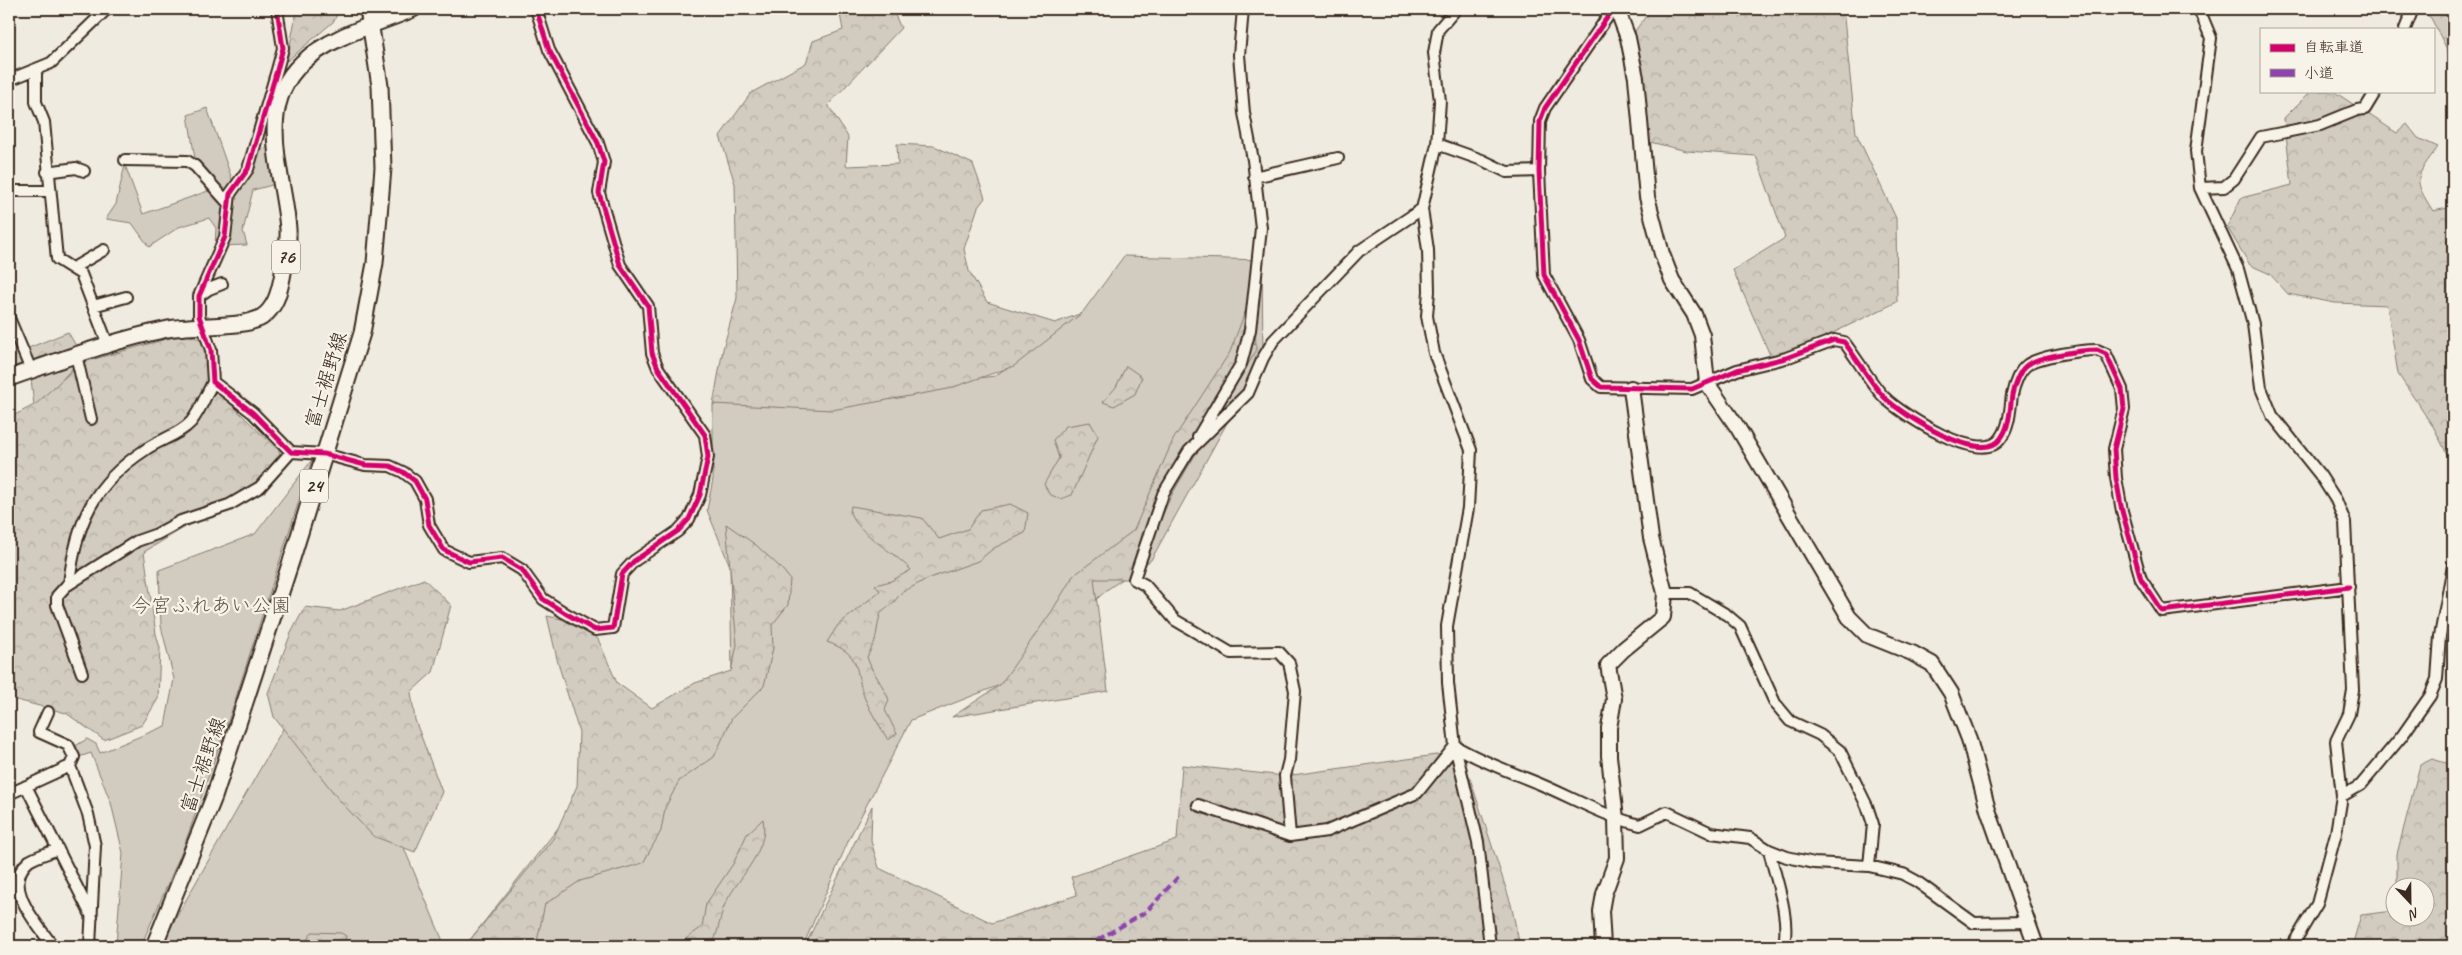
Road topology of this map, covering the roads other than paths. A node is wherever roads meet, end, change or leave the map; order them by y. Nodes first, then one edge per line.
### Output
1 (107, 9) edge
2 (277, 9) edge
3 (368, 9) edge
4 (413, 9) edge
5 (536, 9) edge
6 (1242, 9) edge
7 (1456, 9) edge
8 (1613, 9) edge
9 (1616, 9) edge
10 (2199, 9) edge
11 (2413, 9) edge
12 (370, 27) junction
13 (2405, 28) edge
14 (36, 70) junction
15 (9, 80) edge
16 (2375, 92) edge
17 (1437, 144) junction
18 (1338, 158) dead end
19 (125, 160) dead end
20 (84, 171) dead end
21 (1539, 171) junction
22 (48, 172) junction
23 (1254, 177) junction
24 (2200, 188) junction
25 (9, 191) edge
26 (49, 191) junction
27 (229, 204) junction
28 (1422, 209) junction
29 (104, 250) dead end
30 (72, 268) junction
31 (222, 284) dead end
32 (126, 296) dead end
33 (199, 296) junction
34 (93, 306) junction
35 (9, 318) edge
36 (203, 325) junction
37 (108, 345) junction
38 (76, 355) junction
39 (31, 370) junction
40 (9, 378) edge
41 (213, 382) junction
42 (1707, 383) junction
43 (1631, 388) junction
44 (91, 419) dead end
45 (1189, 451) junction
46 (291, 452) junction
47 (324, 454) junction
48 (2453, 566) edge
49 (69, 584) junction
50 (2349, 587) junction
51 (1666, 593) junction
52 (82, 673) dead end
53 (48, 712) dead end
54 (1455, 746) junction
55 (70, 766) junction
56 (26, 786) junction
57 (9, 794) edge
58 (2342, 796) junction
59 (1198, 805) dead end
60 (1616, 819) junction
61 (1290, 836) junction
62 (58, 849) junction
63 (1769, 850) junction
64 (1869, 866) junction
65 (92, 917) junction
66 (2027, 922) junction
67 (53, 946) edge
68 (90, 946) edge
69 (154, 946) edge
70 (1490, 946) edge
71 (1603, 946) edge
72 (1784, 946) edge
73 (2036, 946) edge
74 (2292, 946) edge

1 - 14 street
2 - 27 street
3 - 12 main road, 富士裾野線 / 24
4 - 12 main road, 76
5 - 47 street
6 - 23 street
7 - 17 street
8 - 21 street
9 - 42 street
10 - 24 street
11 - 13 street
12 - 36 main road, 76
12 - 47 main road, 富士裾野線 / 24
14 - 15 street
14 - 22 street
16 - 24 street
17 - 21 street
17 - 28 street
18 - 23 street
19 - 27 street
20 - 22 street
21 - 43 street
22 - 26 street
23 - 45 street
24 - 50 street
25 - 26 street
26 - 30 street
27 - 33 street
28 - 45 street
28 - 54 street
29 - 30 street
30 - 34 street
31 - 33 street
32 - 34 street
33 - 36 street
34 - 37 street
35 - 39 street
36 - 37 main road, 76
36 - 41 street
37 - 38 main road, 76
38 - 39 main road, 76
38 - 44 street
39 - 40 main road, 76
41 - 46 street
41 - 49 street
42 - 43 street
42 - 50 street
42 - 66 street
43 - 51 street
45 - 61 street
46 - 47 street
46 - 49 street
47 - 69 main road, 富士裾野線 / 24
48 - 58 street
49 - 52 street
50 - 58 street
51 - 60 street
51 - 64 street
53 - 55 street
54 - 60 street
54 - 61 street
54 - 70 street
55 - 56 street
55 - 65 street
56 - 57 street
56 - 62 street
58 - 74 street
59 - 61 street
60 - 63 street
60 - 71 street
62 - 65 street
62 - 67 street
63 - 64 street
63 - 72 street
64 - 66 street
65 - 68 street
66 - 73 street

